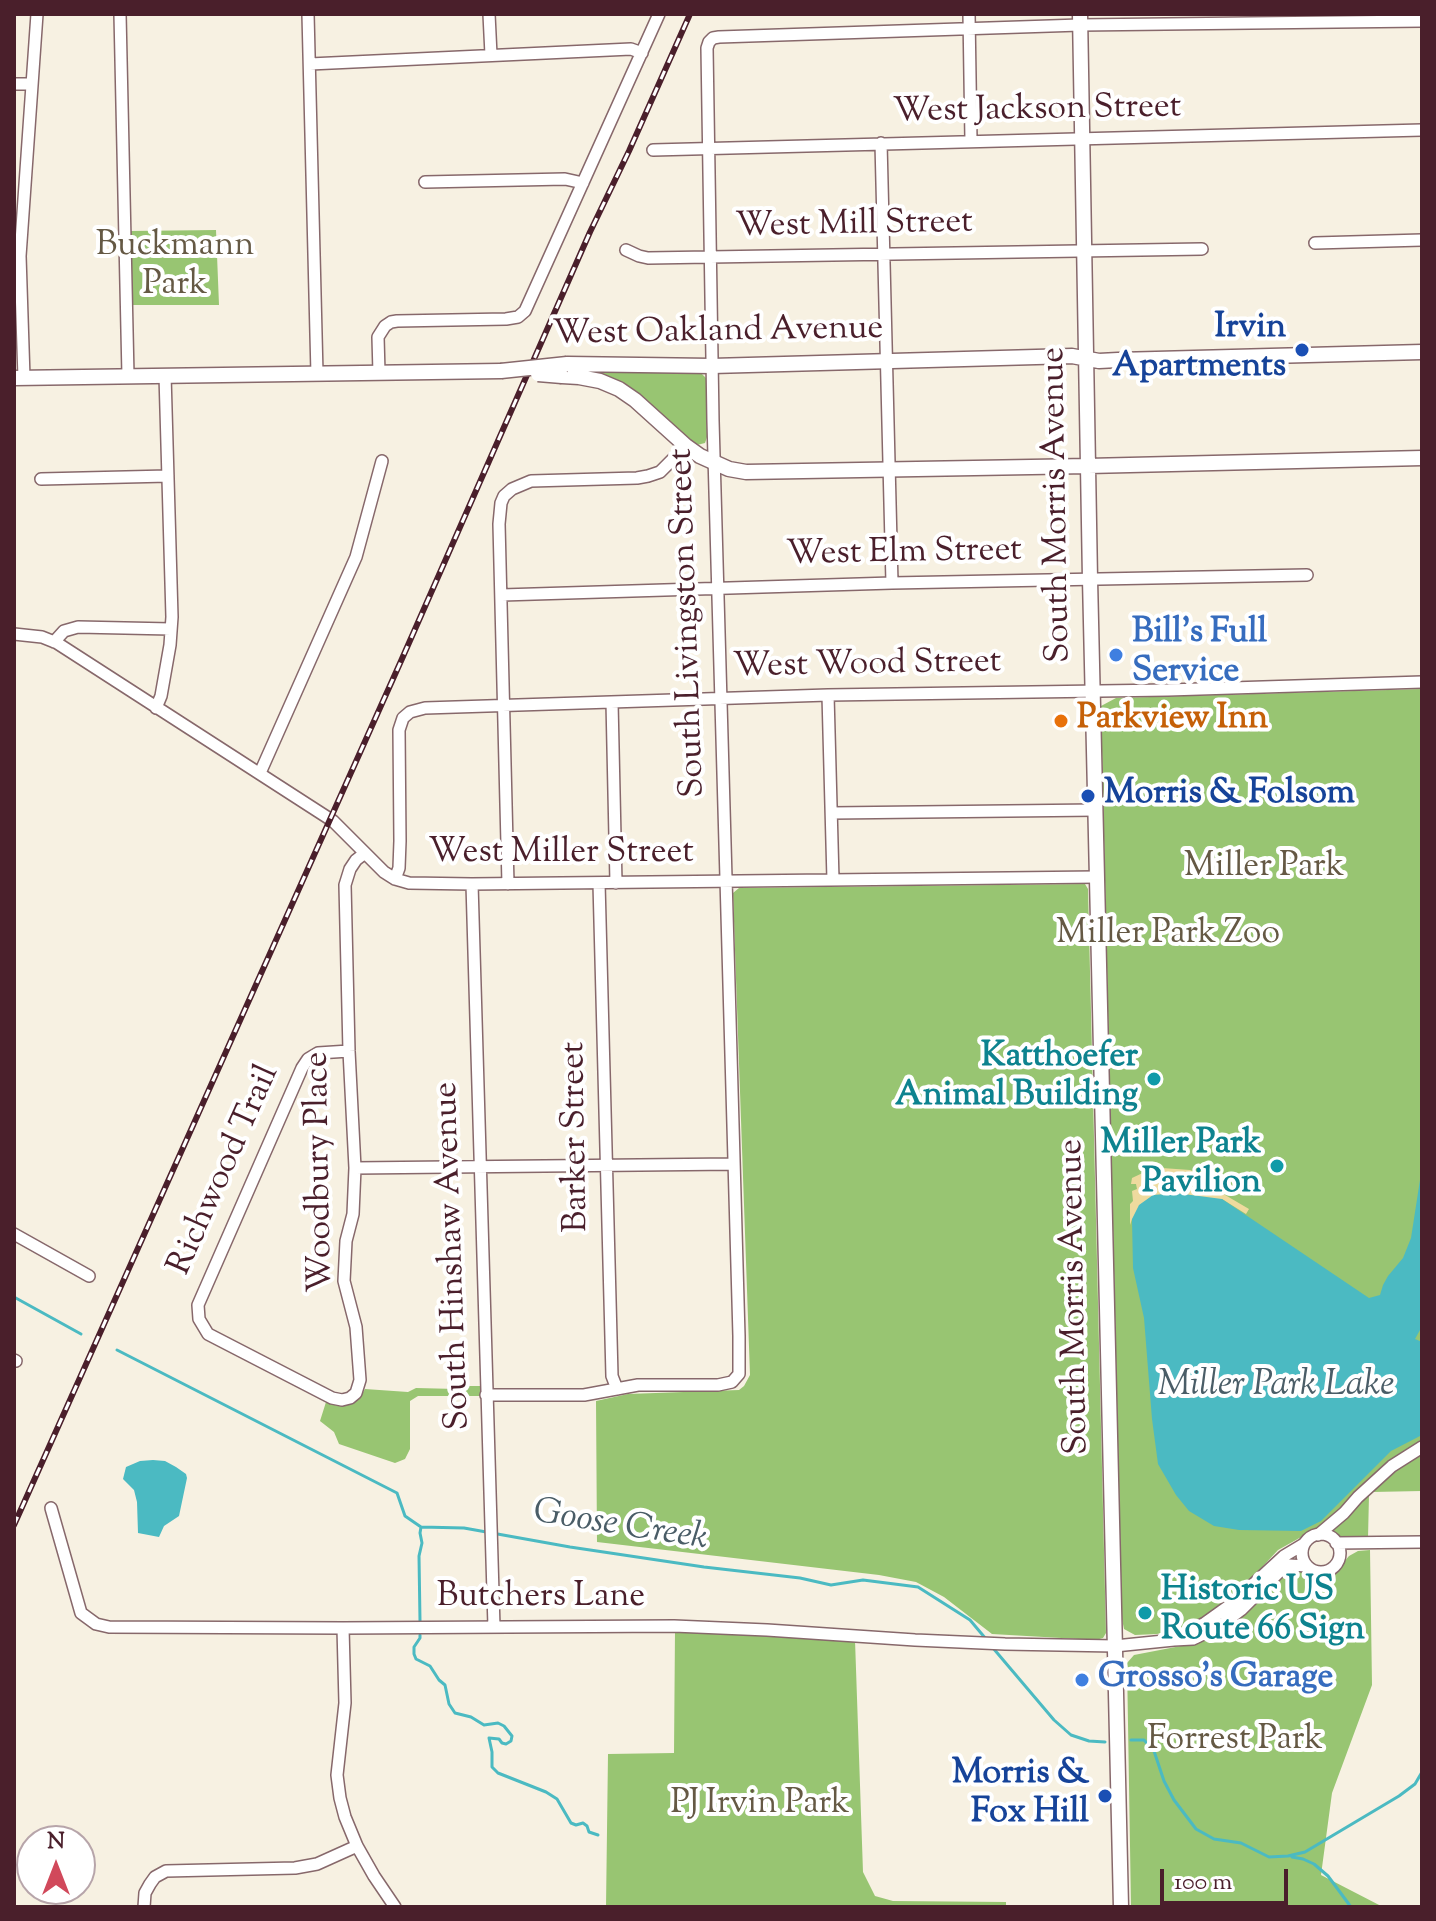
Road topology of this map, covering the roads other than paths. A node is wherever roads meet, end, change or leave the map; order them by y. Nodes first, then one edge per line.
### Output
1 (37, 14) edge
2 (120, 14) edge
3 (308, 14) edge
4 (489, 14) edge
5 (659, 14) edge
6 (969, 14) edge
7 (1080, 19) edge
8 (1422, 21) edge
9 (969, 29) junction
10 (642, 53) junction
11 (491, 55) junction
12 (310, 64) junction
13 (14, 84) edge
14 (32, 84) junction
15 (1422, 130) edge
16 (1082, 138) junction
17 (971, 141) junction
18 (881, 143) junction
19 (708, 149) junction
20 (653, 150) dead end
21 (425, 182) dead end
22 (583, 183) junction
23 (19, 200) edge
24 (1422, 240) edge
25 (1315, 243) dead end
26 (1202, 249) dead end
27 (626, 250) dead end
28 (1084, 251) junction
29 (885, 254) junction
30 (711, 257) junction
31 (18, 314) edge
32 (1422, 352) edge
33 (1086, 358) junction
34 (887, 360) junction
35 (712, 366) junction
36 (565, 370) junction
37 (379, 373) junction
38 (317, 374) junction
39 (165, 375) junction
40 (128, 376) junction
41 (19, 378) edge
42 (686, 446) junction
43 (1422, 458) edge
44 (382, 461) dead end
45 (714, 463) junction
46 (1088, 466) junction
47 (890, 470) junction
48 (168, 476) junction
49 (41, 479) dead end
50 (1307, 575) dead end
51 (1090, 579) junction
52 (892, 583) junction
53 (717, 588) junction
54 (502, 595) junction
55 (171, 629) junction
56 (14, 634) edge
57 (54, 642) junction
58 (1422, 682) edge
59 (1093, 690) junction
60 (828, 695) junction
61 (721, 698) junction
62 (612, 702) junction
63 (503, 705) junction
64 (156, 708) junction
65 (260, 773) junction
66 (1096, 810) junction
67 (832, 813) junction
68 (365, 853) junction
69 (1097, 877) junction
70 (395, 879) junction
71 (833, 880) junction
72 (726, 881) junction
73 (599, 883) junction
74 (616, 883) junction
75 (472, 884) junction
76 (508, 884) junction
77 (349, 1051) junction
78 (734, 1164) junction
79 (606, 1166) junction
80 (355, 1168) junction
81 (481, 1168) junction
82 (14, 1234) edge
83 (89, 1276) dead end
84 (617, 1389) junction
85 (486, 1395) junction
86 (350, 1398) joint
87 (1422, 1447) edge
88 (51, 1508) dead end
89 (1344, 1513) junction
90 (1318, 1535) junction
91 (1336, 1542) junction
92 (1422, 1542) edge
93 (1304, 1544) junction
94 (1366, 1544) junction
95 (1339, 1558) junction
96 (1307, 1566) junction
97 (494, 1627) junction
98 (343, 1628) junction
99 (1174, 1640) junction
100 (1115, 1646) junction
101 (357, 1846) junction
102 (144, 1907) edge
103 (395, 1907) edge
104 (1121, 1907) edge

1 - 14 street
2 - 40 street
3 - 12 street
4 - 11 street
5 - 10 street
6 - 9 street
7 - 8 street
7 - 9 street
7 - 16 main road, South Morris Avenue
9 - 17 street
9 - 19 street, South Livingston Street
10 - 11 street
10 - 22 street
11 - 12 street
12 - 38 street
13 - 14 street
14 - 23 street
15 - 16 street, West Jackson Street
16 - 17 street, West Jackson Street
16 - 28 main road, South Morris Avenue
17 - 18 street, West Jackson Street
18 - 19 street, West Jackson Street
18 - 29 street
19 - 20 street, West Jackson Street
19 - 30 street, South Livingston Street
21 - 22 street
22 - 37 street
23 - 31 street
24 - 25 street
26 - 28 street, West Mill Street
27 - 30 street, West Mill Street
28 - 29 street, West Mill Street
28 - 33 main road, South Morris Avenue
29 - 30 street, West Mill Street
29 - 34 street
30 - 35 street, South Livingston Street
31 - 41 street
32 - 33 main road, West Oakland Avenue
33 - 34 main road, West Oakland Avenue
33 - 46 main road, South Morris Avenue
34 - 35 main road, West Oakland Avenue
34 - 47 street
35 - 36 main road, West Oakland Avenue
35 - 45 street, South Livingston Street
36 - 37 main road, bridge
36 - 42 main road
37 - 38 main road
38 - 39 main road
39 - 40 main road
39 - 48 street
40 - 41 main road
42 - 45 main road
42 - 54 street
43 - 46 main road
44 - 65 street
45 - 47 main road
45 - 53 street, South Livingston Street
46 - 47 main road
46 - 51 main road, South Morris Avenue
47 - 52 street
48 - 49 street
48 - 55 street
50 - 51 street, West Elm Street
51 - 52 street, West Elm Street
51 - 59 main road, South Morris Avenue
52 - 53 street, West Elm Street
53 - 54 street, West Elm Street
53 - 61 street, South Livingston Street
54 - 63 street
55 - 57 street
55 - 64 street
56 - 57 street
57 - 64 street, West Miller Street
58 - 59 street, West Wood Street
59 - 60 street, West Wood Street
59 - 66 main road, South Morris Avenue
60 - 61 street, West Wood Street
60 - 67 street
61 - 62 street, West Wood Street
61 - 72 street, South Livingston Street
62 - 63 street, West Wood Street
62 - 74 street
63 - 70 street, West Wood Street
63 - 76 street
64 - 65 street, West Miller Street
65 - 68 street, West Miller Street
66 - 67 street
66 - 69 main road, South Morris Avenue
67 - 71 street
68 - 70 street, West Miller Street
68 - 77 street, Woodbury Place
69 - 71 street, West Miller Street
69 - 100 main road, South Morris Avenue
70 - 75 street, West Miller Street
71 - 72 street, West Miller Street
72 - 74 street, West Miller Street
72 - 78 street, South Livingston Street
73 - 74 street, West Miller Street
73 - 76 street, West Miller Street
73 - 79 street, Barker Street
75 - 76 street, West Miller Street
75 - 81 street, South Hinshaw Avenue
77 - 80 street, Woodbury Place
77 - 86 street, Richwood Trail
78 - 79 street
78 - 84 street, South Livingston Street
79 - 81 street
79 - 84 street, Barker Street
80 - 81 street
80 - 86 street, Woodbury Place
81 - 85 street, South Hinshaw Avenue
82 - 83 street
84 - 85 street
85 - 97 street, South Hinshaw Avenue
87 - 89 street
88 - 98 street, Butchers Lane
89 - 90 street
89 - 91 street
90 - 91 street
90 - 93 street
91 - 94 street
91 - 95 street
92 - 94 street
93 - 96 street
93 - 99 street
94 - 95 street
95 - 96 street
96 - 99 street
97 - 98 street, Butchers Lane
97 - 100 street, Butchers Lane
98 - 101 street
99 - 100 street, Butchers Lane
100 - 104 main road, South Morris Avenue
101 - 102 street
101 - 103 street

